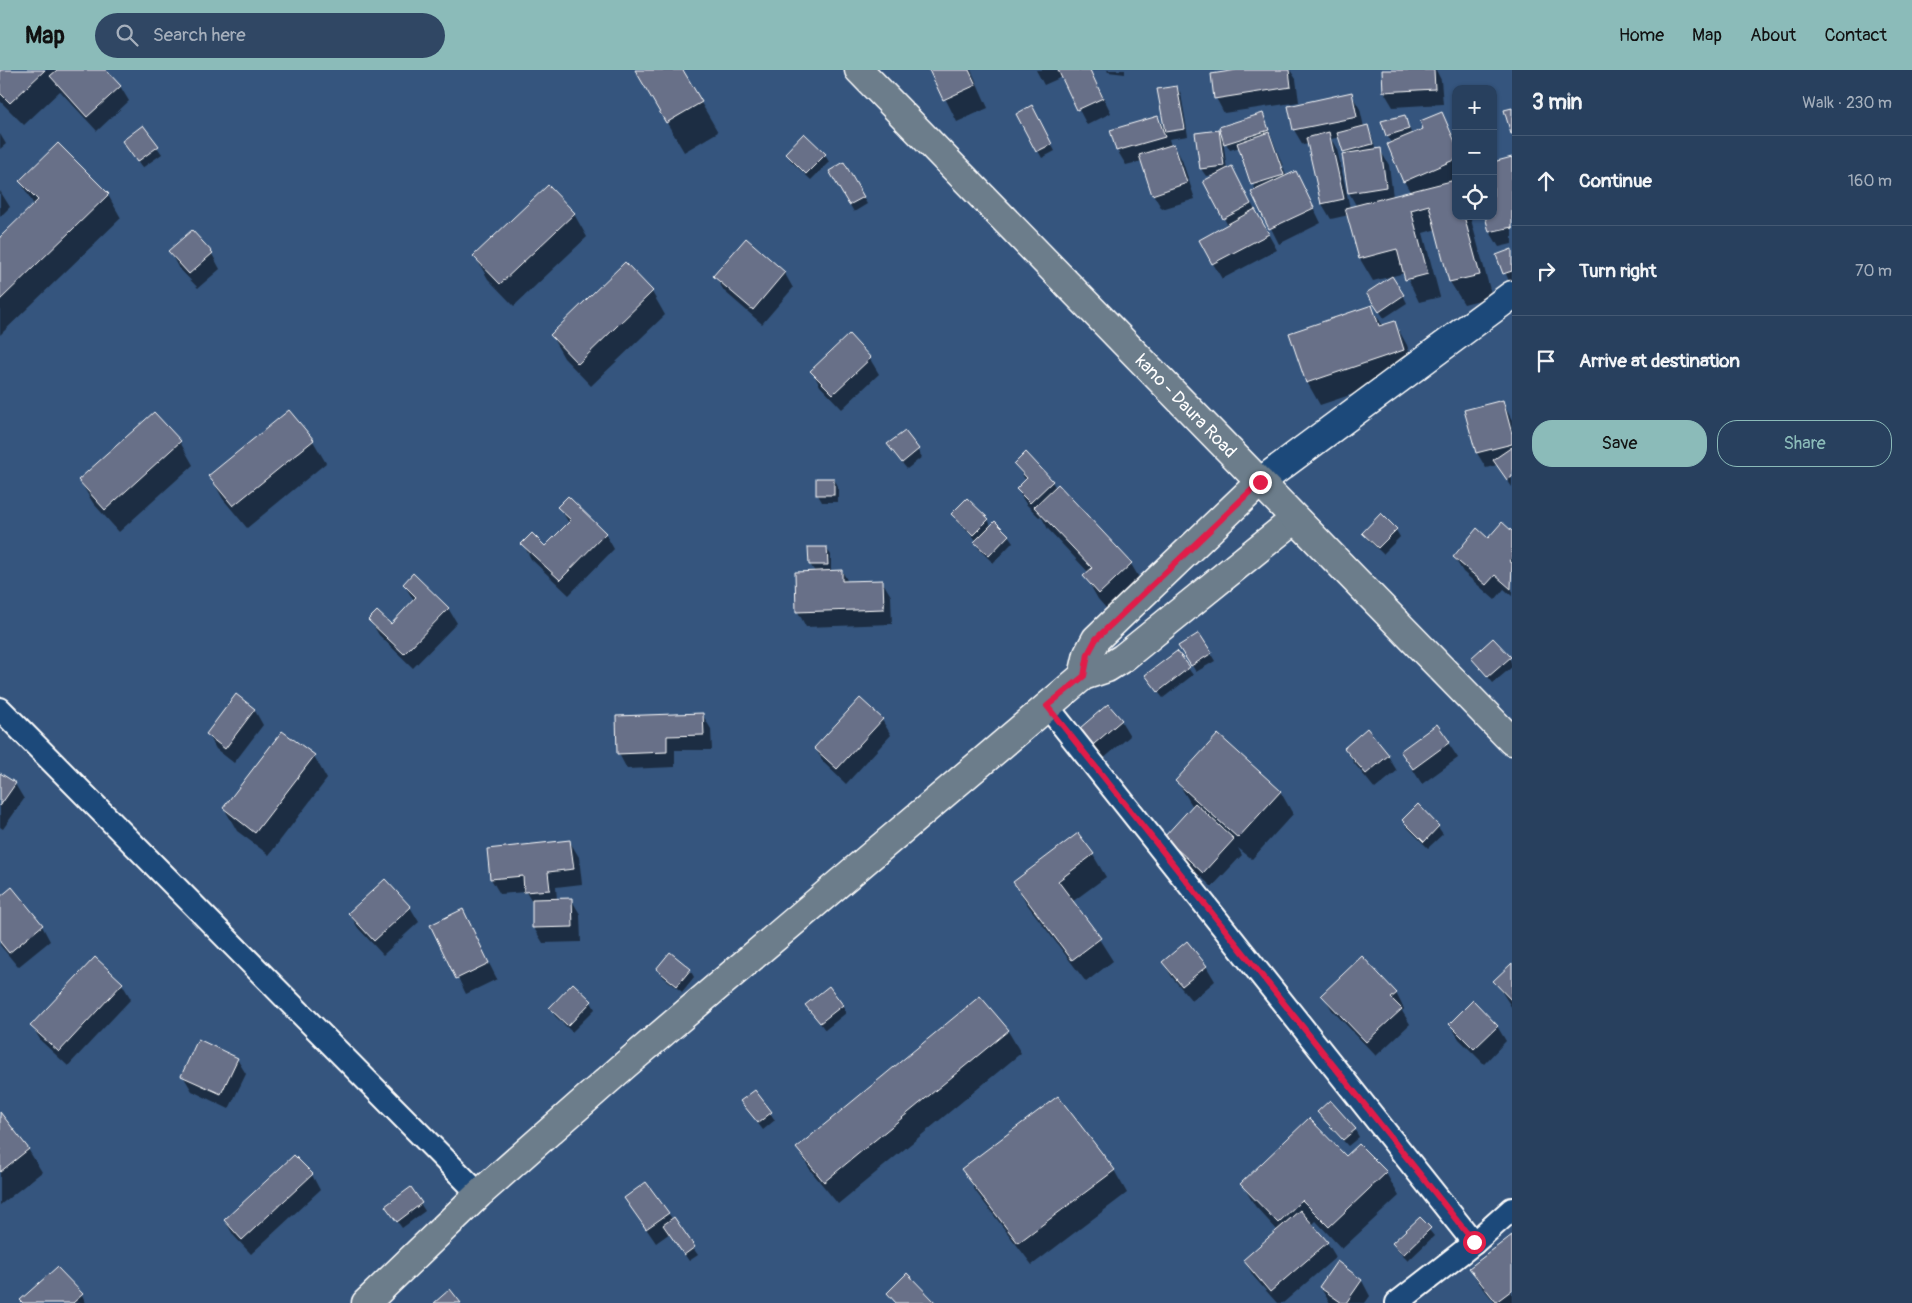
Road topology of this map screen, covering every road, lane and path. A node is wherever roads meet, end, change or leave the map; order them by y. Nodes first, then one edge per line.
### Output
1 (860, 70) edge
2 (1512, 295) edge
3 (1260, 482) junction
4 (1295, 519) junction
5 (1084, 676) junction
6 (1047, 706) junction
7 (0, 709) edge
8 (1512, 741) edge
9 (479, 1194) junction
10 (1512, 1208) edge
11 (1474, 1242) junction
12 (366, 1303) edge
13 (1397, 1303) edge

1 - 3 main road, kano - Daura Road
2 - 3 street
3 - 4 main road, kano - Daura Road
3 - 5 main road
4 - 5 main road
4 - 8 main road, kano - Daura Road
5 - 6 main road
6 - 9 main road
6 - 11 street
7 - 9 street
9 - 12 main road
10 - 11 street
11 - 13 street

